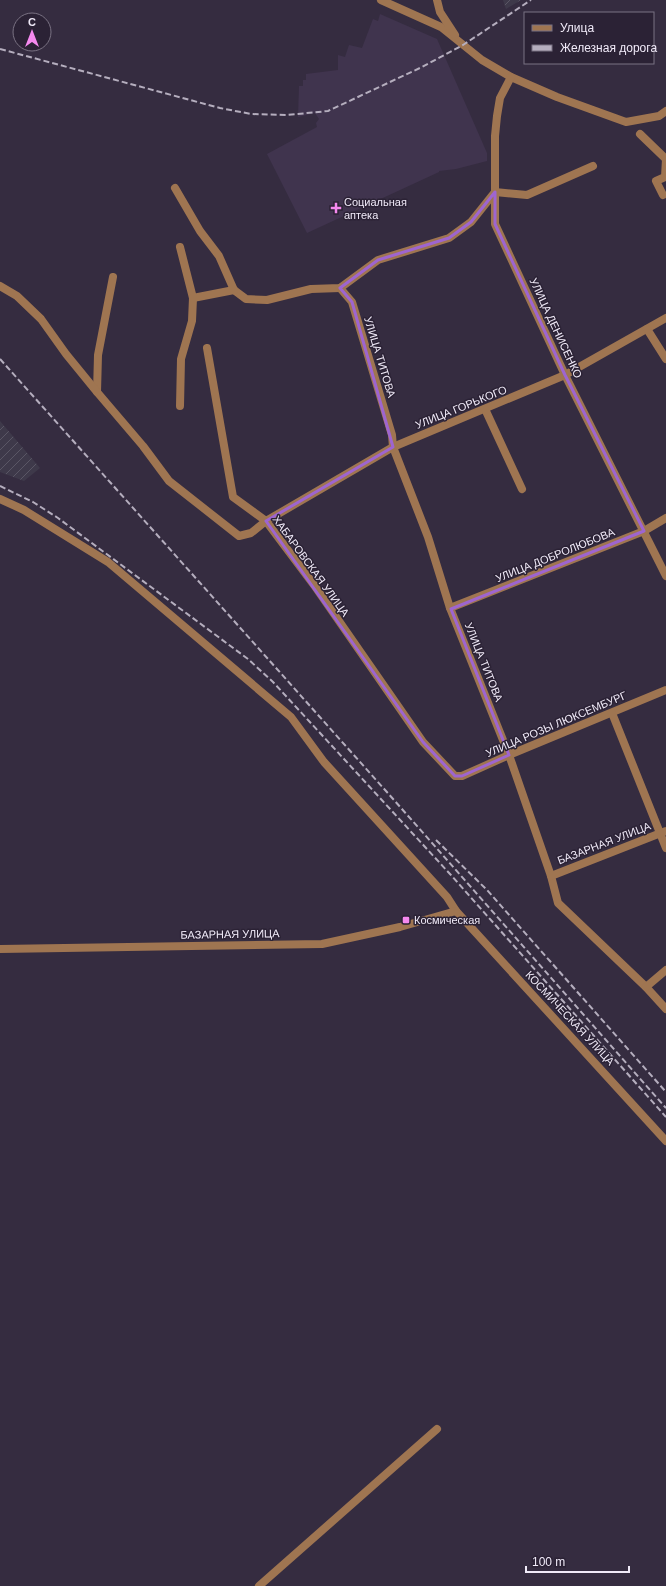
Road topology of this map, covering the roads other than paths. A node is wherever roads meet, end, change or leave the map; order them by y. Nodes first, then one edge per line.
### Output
1 (382, 0) edge
2 (437, 0) edge
3 (463, 45) junction
4 (511, 76) junction
5 (666, 111) edge
6 (640, 134) dead end
7 (593, 166) dead end
8 (666, 178) edge
9 (175, 188) dead end
10 (495, 192) junction
11 (662, 195) dead end
12 (180, 246) dead end
13 (113, 277) dead end
14 (0, 286) edge
15 (340, 288) junction
16 (234, 290) junction
17 (192, 298) junction
18 (666, 318) edge
19 (647, 329) junction
20 (207, 348) dead end
21 (666, 359) edge
22 (566, 375) junction
23 (97, 392) junction
24 (180, 406) dead end
25 (485, 409) junction
26 (393, 447) junction
27 (522, 489) dead end
28 (0, 499) edge
29 (666, 518) edge
30 (266, 521) junction
31 (644, 531) junction
32 (666, 576) edge
33 (450, 608) junction
34 (666, 690) edge
35 (612, 712) junction
36 (509, 755) junction
37 (455, 776) joint
38 (663, 832) edge
39 (666, 848) edge
40 (551, 876) junction
41 (456, 911) junction
42 (0, 949) edge
43 (666, 970) edge
44 (646, 987) junction
45 (666, 1010) edge
46 (666, 1141) edge
47 (437, 1429) dead end
48 (259, 1586) edge

1 - 3 street
2 - 3 street
3 - 4 street
4 - 5 street
4 - 10 street, УЛИЦА ДЕНИСЕНКО
6 - 8 street
7 - 10 street
8 - 11 street
9 - 16 street
10 - 15 street
10 - 22 street, УЛИЦА ДЕНИСЕНКО
12 - 17 street
13 - 23 street
14 - 23 street, УЛИЦА ГОРЬКОГО
15 - 16 street
15 - 26 street, УЛИЦА ТИТОВА
16 - 17 street
17 - 24 street
18 - 19 street, УЛИЦА ГОРЬКОГО
19 - 21 street
19 - 22 street, УЛИЦА ГОРЬКОГО
20 - 30 street, ХАБАРОВСКАЯ УЛИЦА
22 - 25 street, УЛИЦА ГОРЬКОГО
22 - 31 street, УЛИЦА ДЕНИСЕНКО
23 - 30 street, УЛИЦА ГОРЬКОГО
25 - 26 street, УЛИЦА ГОРЬКОГО
25 - 27 street
26 - 30 street, УЛИЦА ГОРЬКОГО
26 - 33 street, УЛИЦА ТИТОВА
28 - 41 street, КОСМИЧЕСКАЯ УЛИЦА
29 - 31 street, УЛИЦА ДОБРОЛЮБОВА
30 - 37 street, ХАБАРОВСКАЯ УЛИЦА
31 - 32 street, УЛИЦА ДЕНИСЕНКО
31 - 33 street, УЛИЦА ДОБРОЛЮБОВА
33 - 36 street, УЛИЦА ТИТОВА
34 - 35 street, УЛИЦА РОЗЫ ЛЮКСЕМБУРГ
35 - 36 street, УЛИЦА РОЗЫ ЛЮКСЕМБУРГ
35 - 38 street
36 - 37 street, УЛИЦА РОЗЫ ЛЮКСЕМБУРГ
36 - 40 street, УЛИЦА ТИТОВА
38 - 39 street
38 - 40 street, БАЗАРНАЯ УЛИЦА
40 - 44 street, УЛИЦА ТИТОВА
41 - 42 street, БАЗАРНАЯ УЛИЦА
41 - 46 street, КОСМИЧЕСКАЯ УЛИЦА
43 - 44 street
44 - 45 street, УЛИЦА ТИТОВА
47 - 48 street

